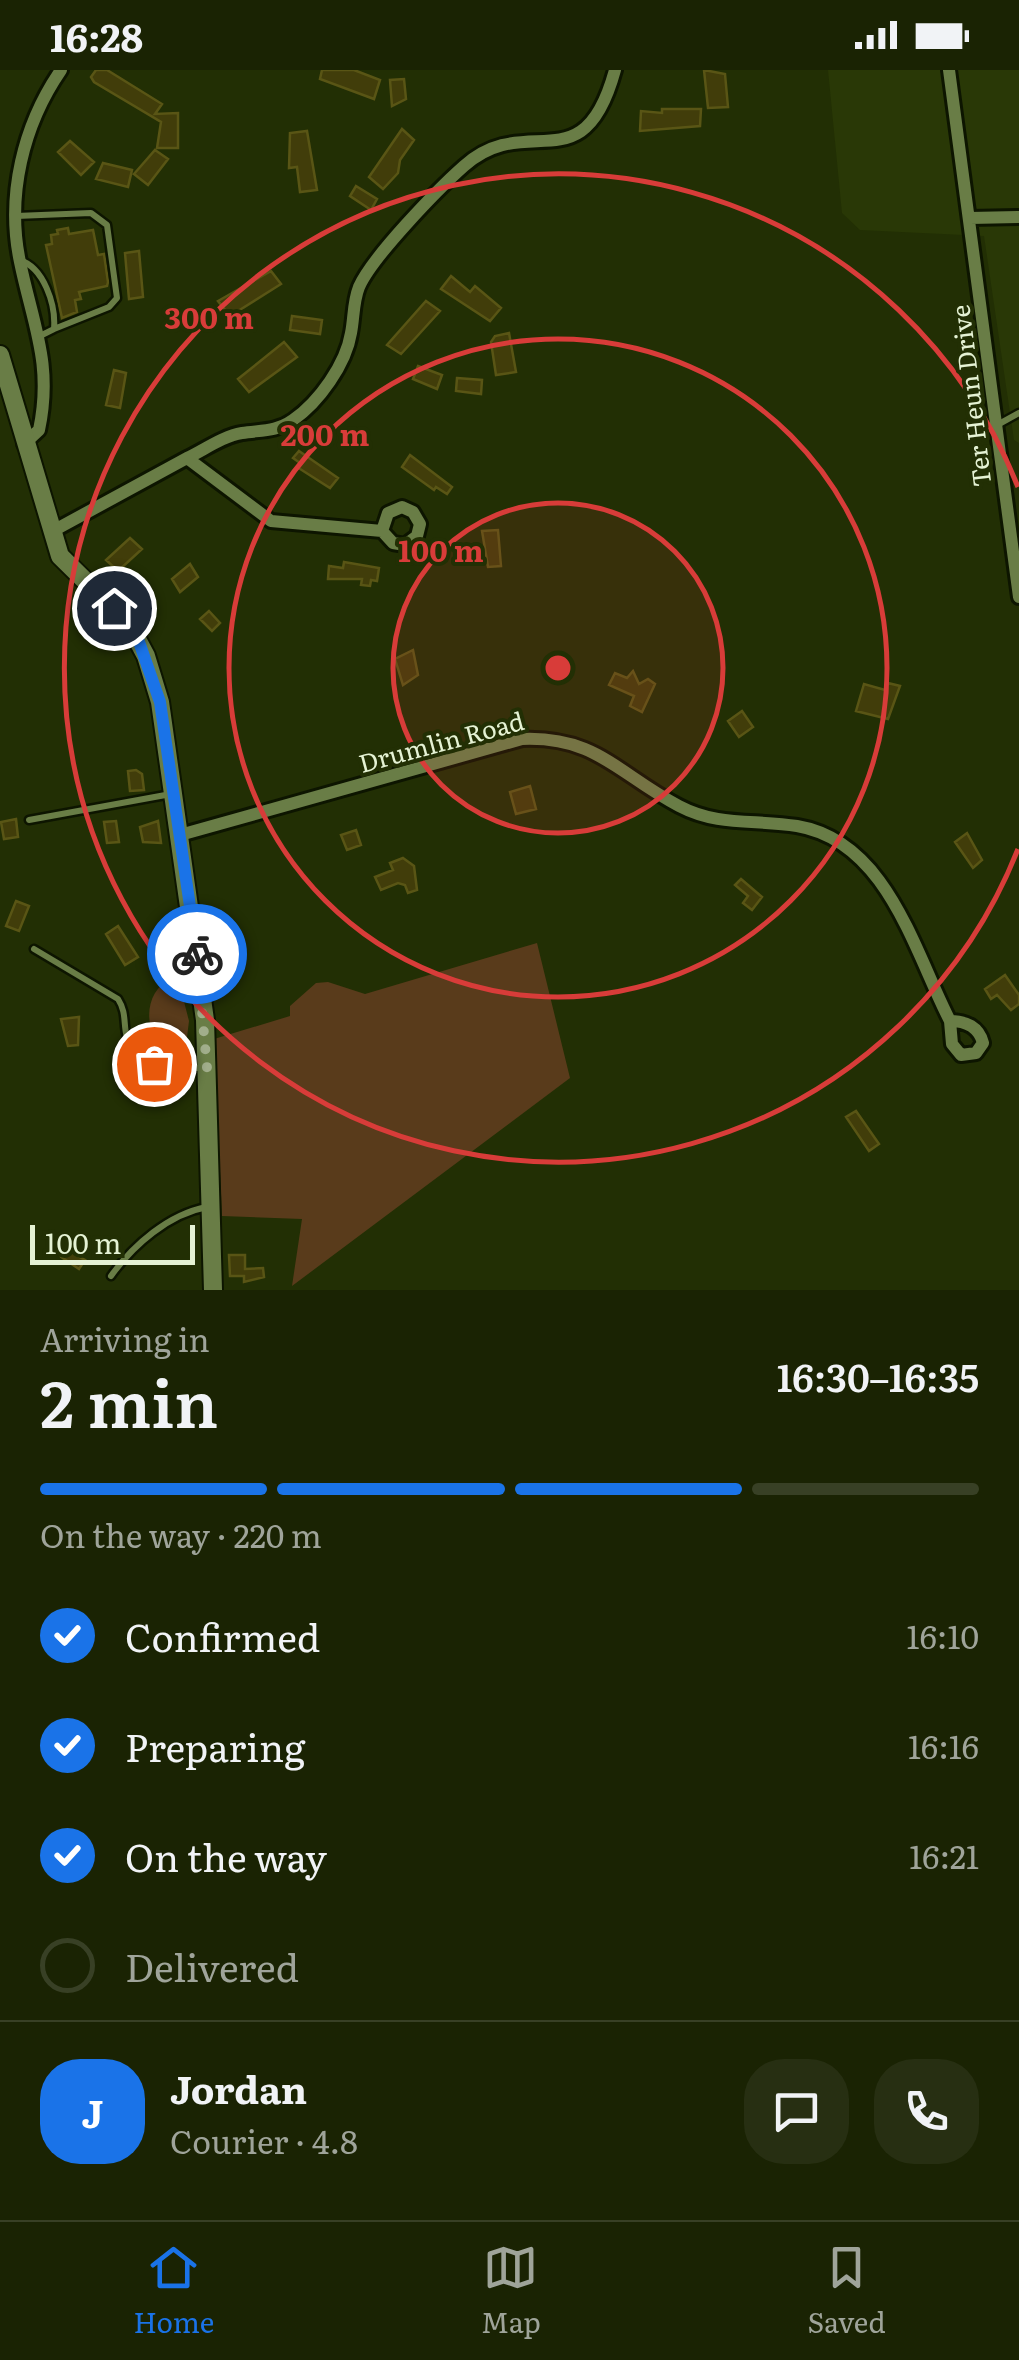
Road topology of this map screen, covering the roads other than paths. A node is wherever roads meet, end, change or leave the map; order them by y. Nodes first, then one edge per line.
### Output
1 (61, 70) edge
2 (615, 70) edge
3 (949, 70) edge
4 (16, 216) junction
5 (1019, 217) edge
6 (970, 218) junction
7 (20, 260) junction
8 (54, 329) junction
9 (40, 336) junction
10 (0, 355) edge
11 (1019, 413) edge
12 (999, 424) junction
13 (24, 444) junction
14 (187, 458) junction
15 (382, 531) dead end
16 (50, 532) junction
17 (1019, 597) edge
18 (174, 794) junction
19 (29, 820) dead end
20 (180, 835) junction
21 (34, 949) dead end
22 (950, 1021) dead end
23 (207, 1068) junction
24 (214, 1206) junction
25 (111, 1276) dead end
26 (213, 1290) edge

1 - 4 street
2 - 14 street
3 - 6 street, Ter Heun Drive
4 - 7 street
4 - 8 lane
5 - 6 street
6 - 12 street, Ter Heun Drive
7 - 8 lane
7 - 9 street
8 - 9 lane
9 - 13 street
10 - 13 main road
11 - 12 lane
12 - 17 street, Ter Heun Drive
13 - 16 main road
14 - 15 street
14 - 16 street
16 - 18 main road
18 - 19 lane
18 - 20 main road
20 - 22 street, Drumlin Road
20 - 23 main road
21 - 23 lane
23 - 24 main road
24 - 25 lane
24 - 26 main road

